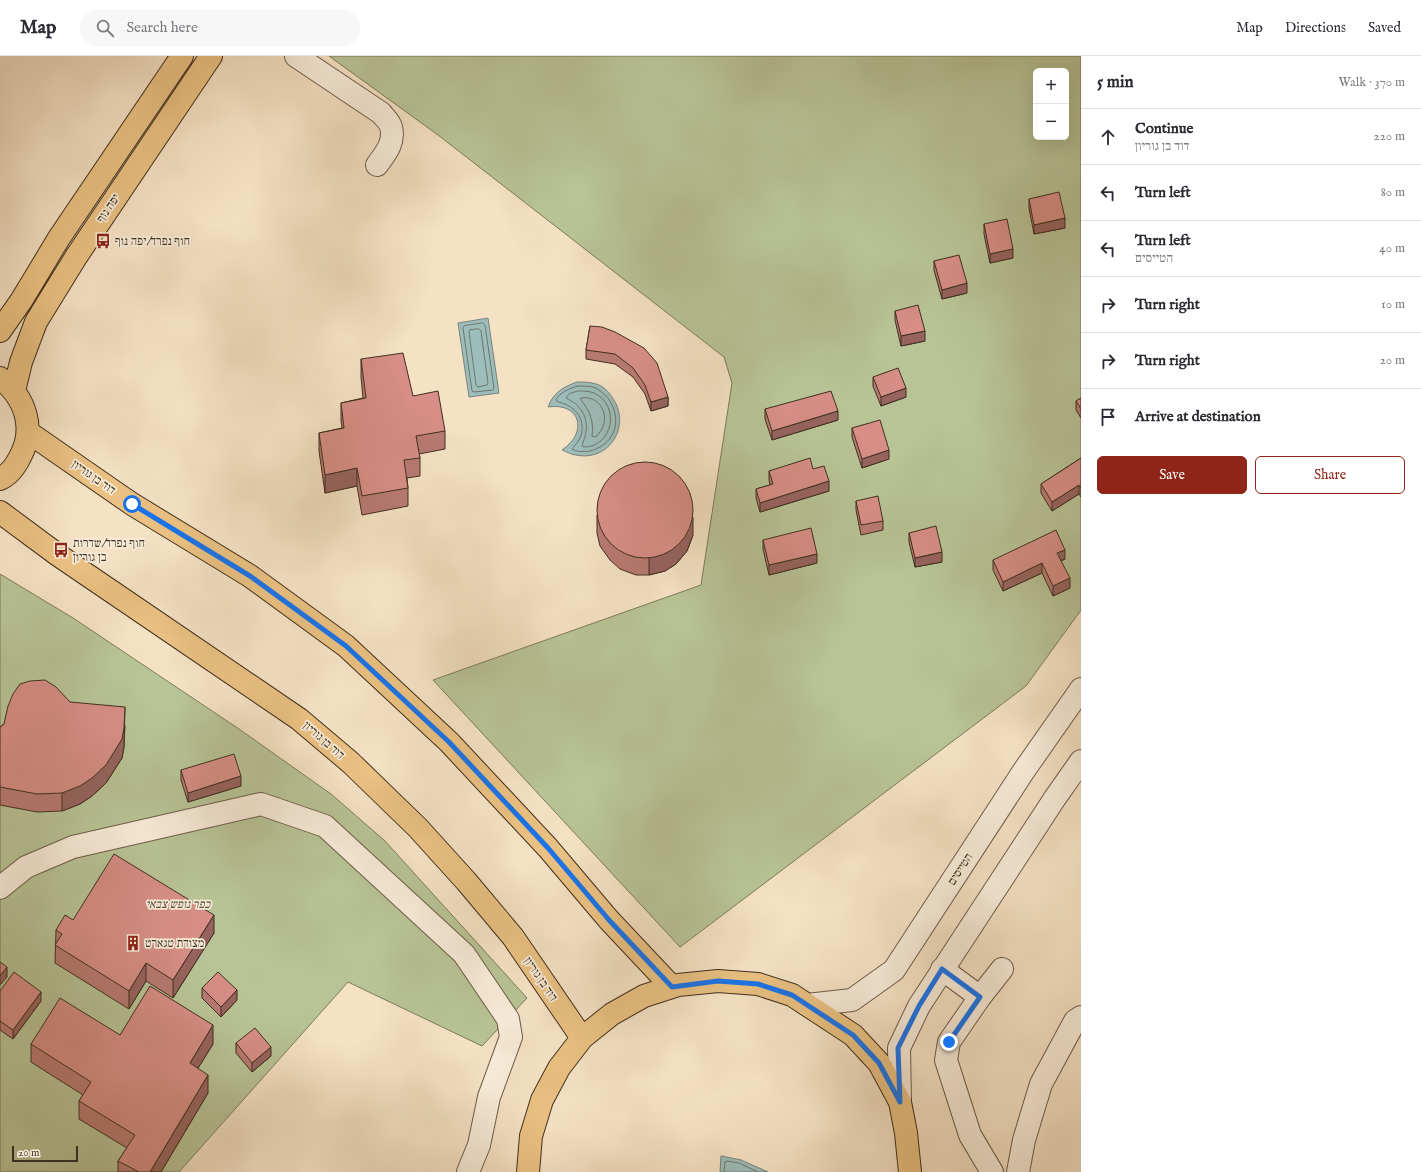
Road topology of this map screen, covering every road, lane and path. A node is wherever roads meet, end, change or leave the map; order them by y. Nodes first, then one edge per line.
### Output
1 (182, 56) edge
2 (211, 56) edge
3 (296, 56) edge
4 (377, 165) dead end
5 (0, 331) edge
6 (7, 385) edge
7 (28, 432) junction
8 (0, 479) edge
9 (0, 512) edge
10 (1081, 689) edge
11 (1081, 761) edge
12 (0, 888) edge
13 (942, 969) junction
14 (1002, 969) dead end
15 (672, 987) junction
16 (980, 997) junction
17 (807, 1005) junction
18 (1081, 1017) edge
19 (582, 1038) junction
20 (900, 1102) junction
21 (468, 1172) edge
22 (528, 1172) edge
23 (910, 1172) edge
24 (992, 1172) edge
25 (1018, 1172) edge

1 - 5 main road, יפה נוף
2 - 6 main road, יפה נוף
3 - 4 street
6 - 7 main road
7 - 8 main road
7 - 15 main road, דוד בן גוריון
9 - 19 main road, דוד בן גוריון
10 - 17 street, הטייסים
11 - 13 street
12 - 21 street
13 - 16 street
13 - 20 street
14 - 16 street
15 - 17 main road
15 - 19 main road
16 - 24 street
17 - 20 main road
18 - 25 street
19 - 22 main road
20 - 23 main road

